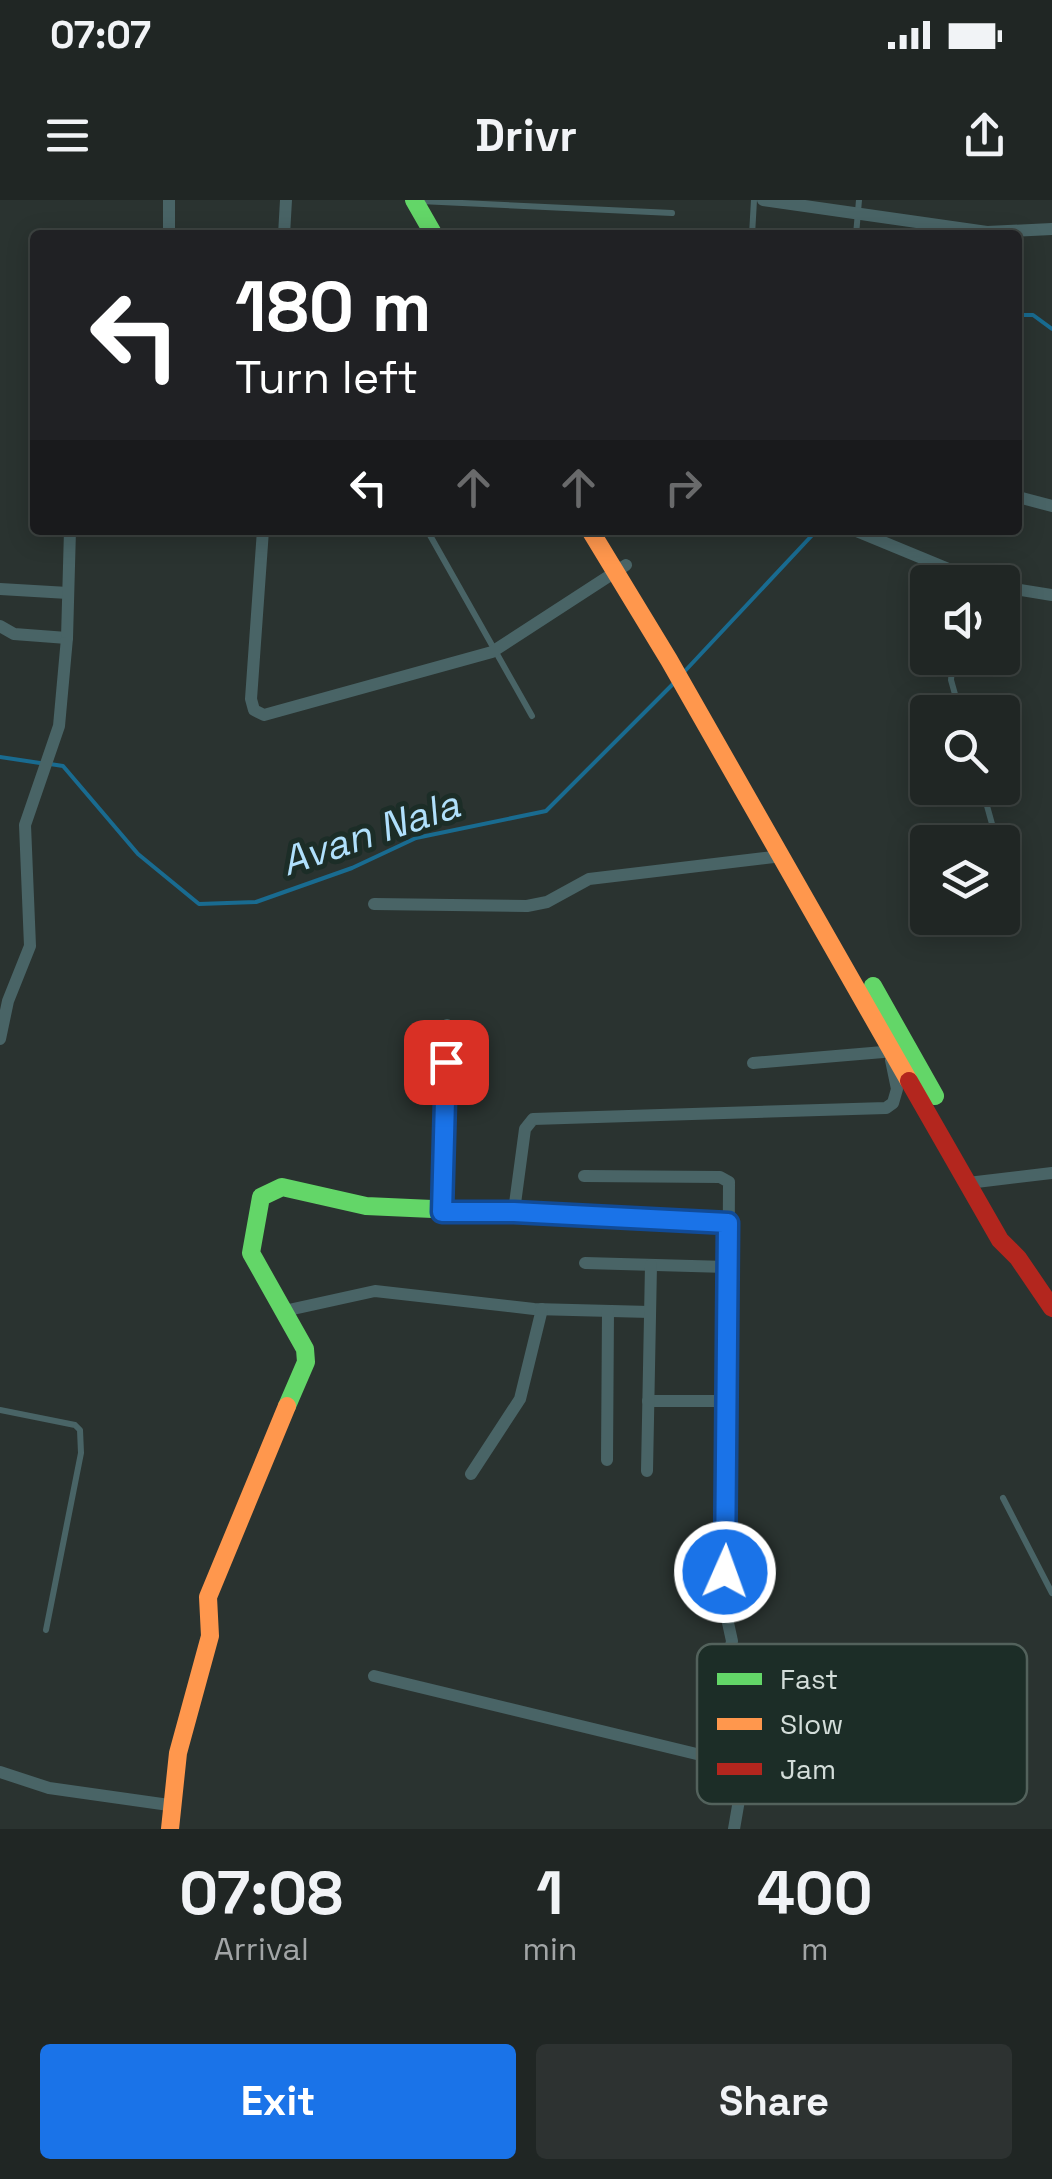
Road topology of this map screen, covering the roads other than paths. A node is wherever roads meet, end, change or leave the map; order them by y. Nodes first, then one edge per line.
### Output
1 (169, 200) edge
2 (286, 200) edge
3 (399, 200) edge
4 (415, 200) edge
5 (754, 200) edge
6 (763, 200) edge
7 (859, 207) edge
8 (672, 213) dead end
9 (168, 230) edge
10 (284, 230) edge
11 (415, 230) edge
12 (431, 230) edge
13 (752, 230) edge
14 (977, 230) edge
15 (1052, 230) edge
16 (1022, 231) edge
17 (1022, 498) edge
18 (1052, 506) edge
19 (70, 535) edge
20 (263, 535) edge
21 (429, 535) edge
22 (594, 535) edge
23 (608, 535) edge
24 (866, 535) edge
25 (939, 565) edge
26 (621, 569) junction
27 (0, 589) edge
28 (1020, 590) edge
29 (68, 593) junction
30 (1052, 595) edge
31 (0, 626) edge
32 (67, 638) junction
33 (496, 650) junction
34 (706, 715) junction
35 (532, 716) dead end
36 (782, 856) junction
37 (374, 904) dead end
38 (447, 1025) dead end
39 (0, 1038) edge
40 (898, 1050) junction
41 (753, 1063) dead end
42 (1052, 1174) edge
43 (584, 1176) dead end
44 (975, 1182) junction
45 (442, 1212) junction
46 (514, 1212) junction
47 (728, 1223) junction
48 (585, 1263) dead end
49 (651, 1265) junction
50 (727, 1268) junction
51 (1052, 1308) edge
52 (542, 1309) junction
53 (284, 1311) junction
54 (608, 1312) junction
55 (650, 1312) junction
56 (648, 1401) junction
57 (726, 1402) junction
58 (0, 1410) edge
59 (607, 1460) dead end
60 (646, 1471) dead end
61 (471, 1474) dead end
62 (1002, 1498) dead end
63 (1052, 1593) edge
64 (46, 1630) dead end
65 (732, 1644) edge
66 (374, 1676) dead end
67 (697, 1754) edge
68 (0, 1772) edge
69 (738, 1804) edge
70 (169, 1805) junction
71 (170, 1829) edge
72 (734, 1829) edge

1 - 9 street
2 - 10 street
3 - 4 lane
3 - 11 main road
4 - 8 lane
4 - 12 main road
5 - 13 lane
6 - 7 street
7 - 14 street
15 - 16 street
17 - 18 street
19 - 29 street
20 - 33 street
21 - 33 lane
22 - 26 main road
23 - 26 main road
24 - 25 street
26 - 33 street
26 - 34 main road
27 - 29 street
28 - 30 street
29 - 32 street
31 - 32 street
32 - 39 street
33 - 35 lane
34 - 36 main road
34 - 40 main road
36 - 37 street
36 - 40 main road
38 - 45 street
40 - 41 street
40 - 44 main road
40 - 46 street
42 - 44 street
43 - 47 street
44 - 51 main road
45 - 46 main road
45 - 53 main road
46 - 47 main road
47 - 50 street
48 - 49 street
49 - 50 street
49 - 55 street
50 - 57 street
52 - 53 street
52 - 54 street
52 - 61 street
53 - 70 main road
54 - 55 street
54 - 59 street
55 - 56 street
56 - 57 street
56 - 60 street
57 - 65 street
58 - 64 lane
62 - 63 lane
66 - 67 street
68 - 70 street
69 - 72 street
70 - 71 main road

